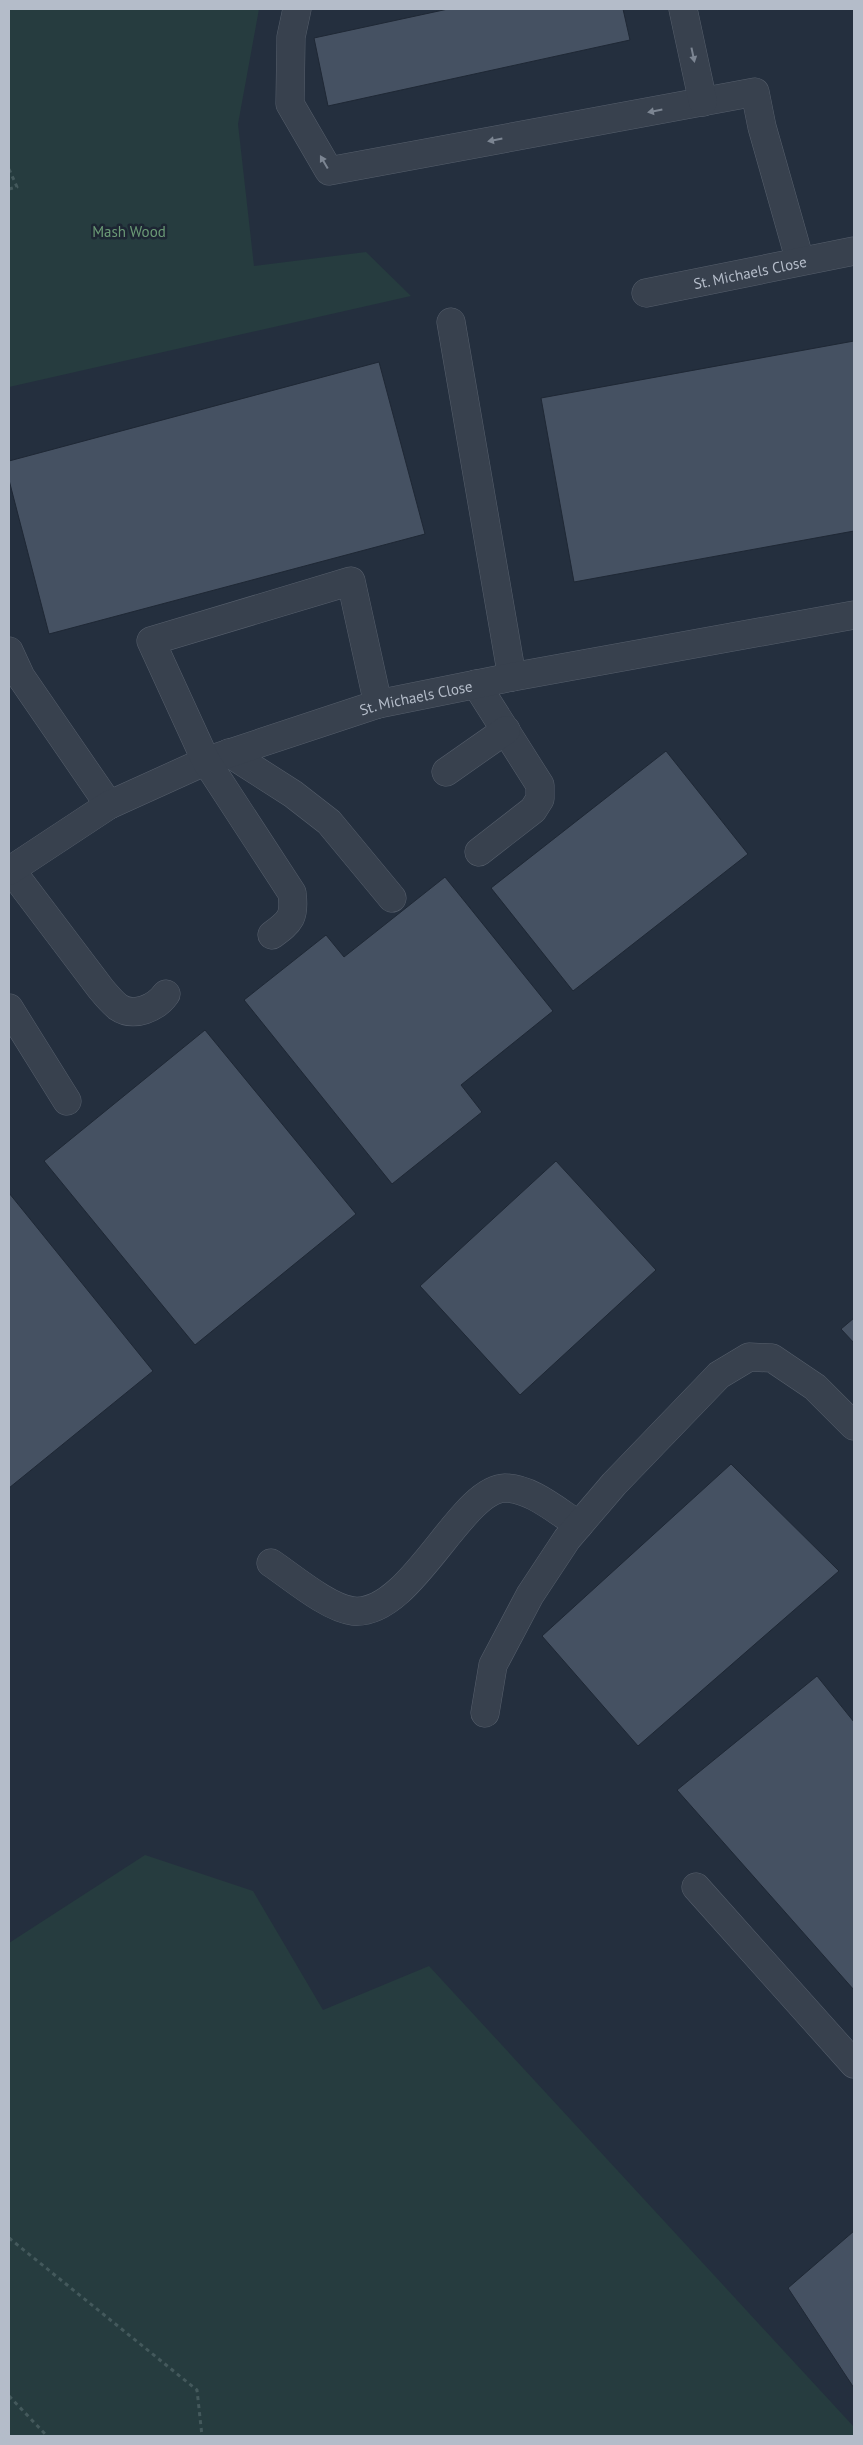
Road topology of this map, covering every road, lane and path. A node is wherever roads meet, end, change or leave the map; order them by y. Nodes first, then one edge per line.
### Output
1 (297, 9) edge
2 (684, 9) edge
3 (703, 102) junction
4 (9, 169) edge
5 (9, 189) edge
6 (854, 251) edge
7 (800, 261) junction
8 (646, 294) dead end
9 (451, 322) dead end
10 (854, 615) edge
11 (9, 651) edge
12 (512, 677) junction
13 (476, 684) junction
14 (378, 704) junction
15 (506, 730) junction
16 (217, 757) junction
17 (446, 772) dead end
18 (109, 805) junction
19 (479, 852) dead end
20 (10, 870) edge
21 (392, 898) dead end
22 (272, 934) dead end
23 (166, 994) dead end
24 (9, 1008) edge
25 (67, 1101) dead end
26 (854, 1426) edge
27 (579, 1525) junction
28 (271, 1563) dead end
29 (485, 1713) dead end
30 (696, 1887) dead end
31 (854, 2064) edge
32 (9, 2238) edge
33 (9, 2396) edge
34 (46, 2436) edge
35 (202, 2436) edge

3 -> 1 street
2 -> 3 street
3 - 7 street
4 - 5 path
6 - 7 street, St. Michaels Close
7 - 8 street, St. Michaels Close
9 - 12 street
10 - 12 street, St. Michaels Close
11 - 18 street
12 - 13 street, St. Michaels Close
13 - 14 street, St. Michaels Close
13 - 15 street
14 - 16 street, St. Michaels Close
14 - 16 street
15 - 17 street
15 - 19 street
16 - 18 street, St. Michaels Close
16 - 21 street
16 - 22 street
18 - 20 street, St. Michaels Close
20 - 23 street
24 - 25 street
26 - 27 street
27 - 28 street
27 - 29 street
30 - 31 street
32 - 35 path
33 - 34 path

